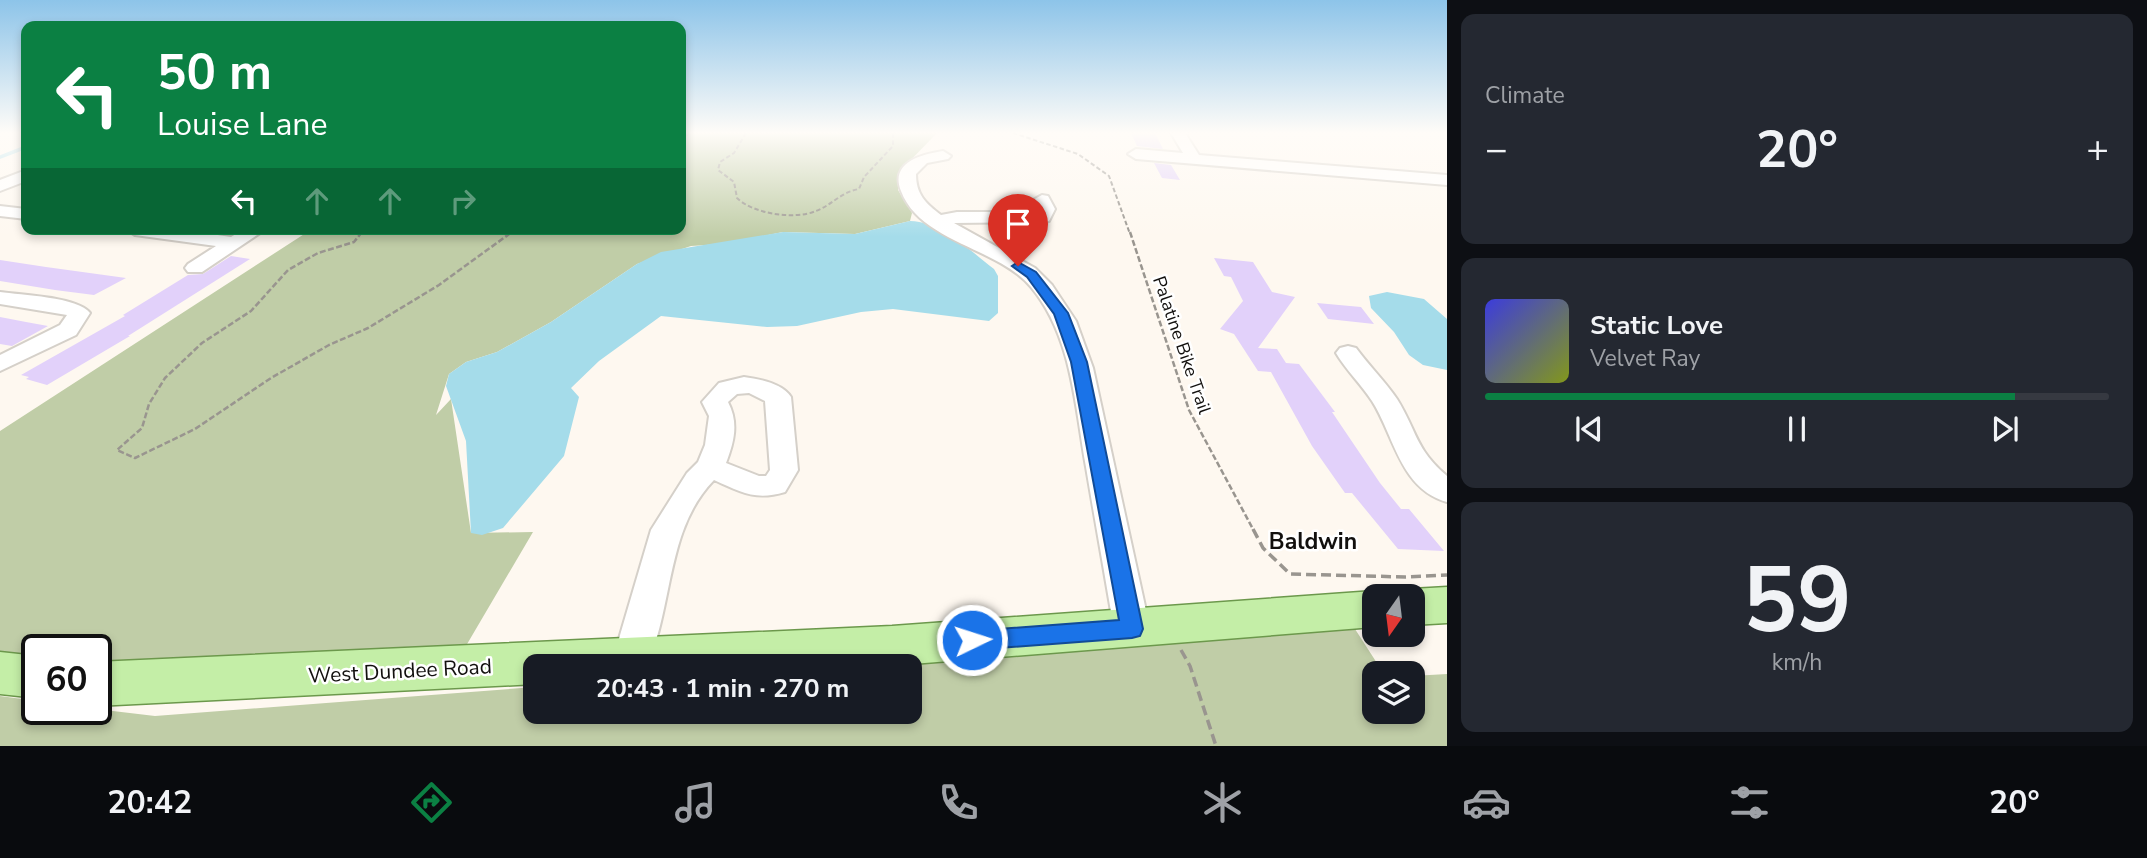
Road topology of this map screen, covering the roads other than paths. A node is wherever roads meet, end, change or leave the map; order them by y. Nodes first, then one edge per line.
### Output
1 (911, 168) edge
2 (1300, 168) edge
3 (21, 177) edge
4 (1447, 180) edge
5 (0, 186) edge
6 (21, 189) edge
7 (1042, 200) dead end
8 (0, 211) edge
9 (21, 213) edge
10 (937, 221) junction
11 (178, 235) edge
12 (248, 235) edge
13 (235, 243) junction
14 (195, 268) dead end
15 (0, 298) edge
16 (1348, 353) dead end
17 (0, 363) edge
18 (709, 467) dead end
19 (1447, 492) edge
20 (1447, 605) edge
21 (1425, 606) edge
22 (1362, 610) edge
23 (1150, 627) junction
24 (632, 654) edge
25 (731, 654) edge
26 (523, 664) edge
27 (0, 673) edge
28 (21, 675) edge
29 (112, 683) edge

1 - 10 street
2 - 4 street
3 - 5 street
5 - 6 street
7 - 10 street
8 - 9 street
10 - 23 street
11 - 13 street
12 - 13 street
13 - 14 street
15 - 17 street
16 - 19 street
18 - 24 street
20 - 21 main road
22 - 23 main road, West Dundee Road
23 - 25 main road, West Dundee Road
26 - 29 main road, West Dundee Road
27 - 28 main road

